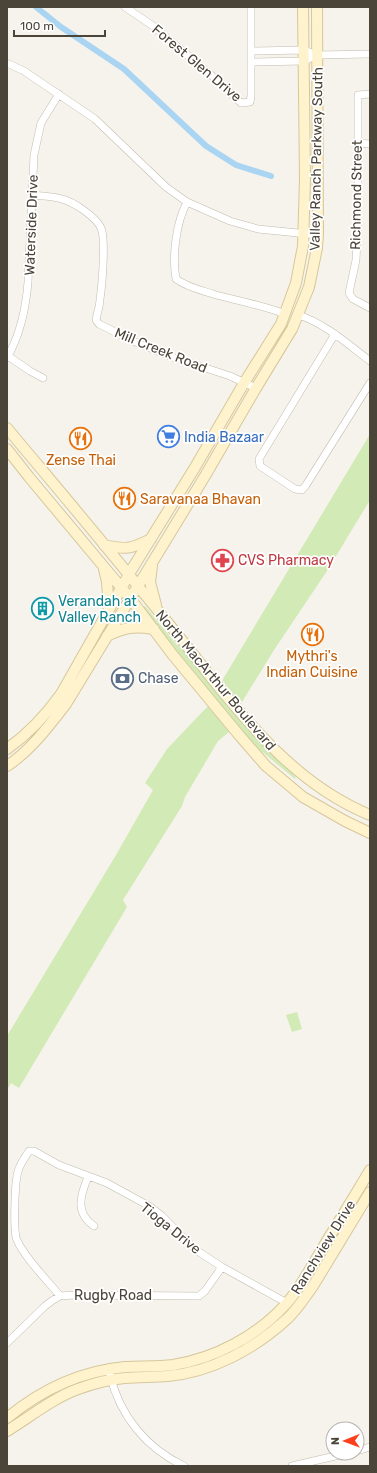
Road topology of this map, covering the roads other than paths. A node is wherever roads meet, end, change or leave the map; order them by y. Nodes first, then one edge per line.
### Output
1 (125, 7) edge
2 (251, 7) edge
3 (303, 7) edge
4 (317, 7) edge
5 (252, 50) junction
6 (275, 50) junction
7 (304, 50) junction
8 (370, 54) edge
9 (317, 55) junction
10 (276, 61) junction
11 (304, 61) junction
12 (252, 62) junction
13 (9, 64) dead end
14 (59, 94) junction
15 (370, 94) edge
16 (357, 143) junction
17 (370, 144) edge
18 (32, 195) junction
19 (187, 202) junction
20 (304, 234) junction
21 (318, 235) junction
22 (370, 308) edge
23 (285, 314) junction
24 (298, 315) junction
25 (335, 334) junction
26 (8, 357) edge
27 (370, 361) edge
28 (43, 378) dead end
29 (244, 383) junction
30 (370, 383) edge
31 (256, 388) junction
32 (7, 428) edge
33 (7, 449) edge
34 (40, 468) junction
35 (194, 469) junction
36 (205, 476) junction
37 (29, 477) junction
38 (150, 539) junction
39 (104, 545) junction
40 (153, 562) junction
41 (103, 566) junction
42 (128, 575) junction
43 (138, 586) junction
44 (122, 588) junction
45 (130, 598) junction
46 (110, 609) junction
47 (158, 611) junction
48 (154, 629) junction
49 (107, 636) junction
50 (34, 725) junction
51 (42, 733) junction
52 (7, 750) edge
53 (7, 766) edge
54 (309, 780) junction
55 (293, 789) junction
56 (303, 797) junction
57 (370, 815) edge
58 (370, 833) edge
59 (370, 1170) edge
60 (88, 1177) junction
61 (370, 1192) edge
62 (94, 1226) dead end
63 (312, 1265) junction
64 (222, 1267) junction
65 (321, 1272) junction
66 (60, 1296) junction
67 (287, 1303) junction
68 (7, 1343) edge
69 (108, 1369) junction
70 (111, 1380) junction
71 (7, 1418) edge
72 (7, 1431) edge
73 (325, 1458) edge
74 (184, 1466) edge
75 (292, 1466) edge

1 - 12 street, Forest Glen Drive
2 - 5 street
3 - 7 street, Valley Ranch Parkway South
4 - 9 street, Valley Ranch Parkway South
5 - 6 street
5 - 12 street
6 - 7 street
6 - 10 street
7 - 9 street
7 - 11 street, Valley Ranch Parkway South
8 - 9 street
9 - 11 street
9 - 21 street, Valley Ranch Parkway South
10 - 11 street
10 - 12 street
11 - 20 street, Valley Ranch Parkway South
13 - 14 street
14 - 18 street, Waterside Drive
14 - 19 street
15 - 16 street, Richmond Street
16 - 17 street
16 - 22 street, Richmond Street
18 - 26 street, Waterside Drive
18 - 29 street, Mill Creek Road
19 - 20 street
19 - 23 street
20 - 21 street
20 - 23 street, Valley Ranch Parkway South
21 - 24 street, Valley Ranch Parkway South
23 - 29 street, Valley Ranch Parkway South
24 - 25 street
24 - 31 street, Valley Ranch Parkway South
25 - 27 street
25 - 30 street
26 - 28 street
29 - 31 street, Mill Creek Road
29 - 35 street, Valley Ranch Parkway South
31 - 36 street, Valley Ranch Parkway South
32 - 34 street, North MacArthur Boulevard
33 - 37 street, North MacArthur Boulevard
34 - 37 street
34 - 39 street, North MacArthur Boulevard
35 - 36 street
35 - 38 street, Valley Ranch Parkway South
36 - 40 street, Valley Ranch Parkway South
37 - 41 street, North MacArthur Boulevard
38 - 39 street
38 - 42 street, Valley Ranch Parkway South
39 - 42 street, North MacArthur Boulevard
40 - 43 street, Valley Ranch Parkway South
40 - 47 street
41 - 44 street, North MacArthur Boulevard
41 - 46 street
42 - 43 street, North MacArthur Boulevard
42 - 44 street, Valley Ranch Parkway South
43 - 45 street, Valley Ranch Parkway South
43 - 47 street, North MacArthur Boulevard
44 - 45 street, North MacArthur Boulevard
44 - 46 street, Valley Ranch Parkway South
45 - 48 street, North MacArthur Boulevard
45 - 49 street, Valley Ranch Parkway South
46 - 50 street, Valley Ranch Parkway South
47 - 54 street, North MacArthur Boulevard
48 - 49 street
48 - 55 street, North MacArthur Boulevard
49 - 51 street, Valley Ranch Parkway South
50 - 51 street
50 - 52 street, Valley Ranch Parkway South
51 - 53 street, Valley Ranch Parkway South
54 - 55 street
54 - 56 street
54 - 57 street, North MacArthur Boulevard
55 - 56 street, North MacArthur Boulevard
56 - 58 street, North MacArthur Boulevard
59 - 63 street, Ranchview Drive
60 - 62 street
60 - 64 street, Tioga Drive
60 - 66 street, Tioga Drive
61 - 65 street, Ranchview Drive
63 - 65 street
63 - 67 street, Ranchview Drive
64 - 66 street, Rugby Road
64 - 67 street, Tioga Drive
65 - 70 street, Ranchview Drive
66 - 68 street, Rugby Road
67 - 69 street, Ranchview Drive
69 - 70 street
69 - 71 street, Ranchview Drive
70 - 72 street, Ranchview Drive
70 - 74 street
73 - 75 street

